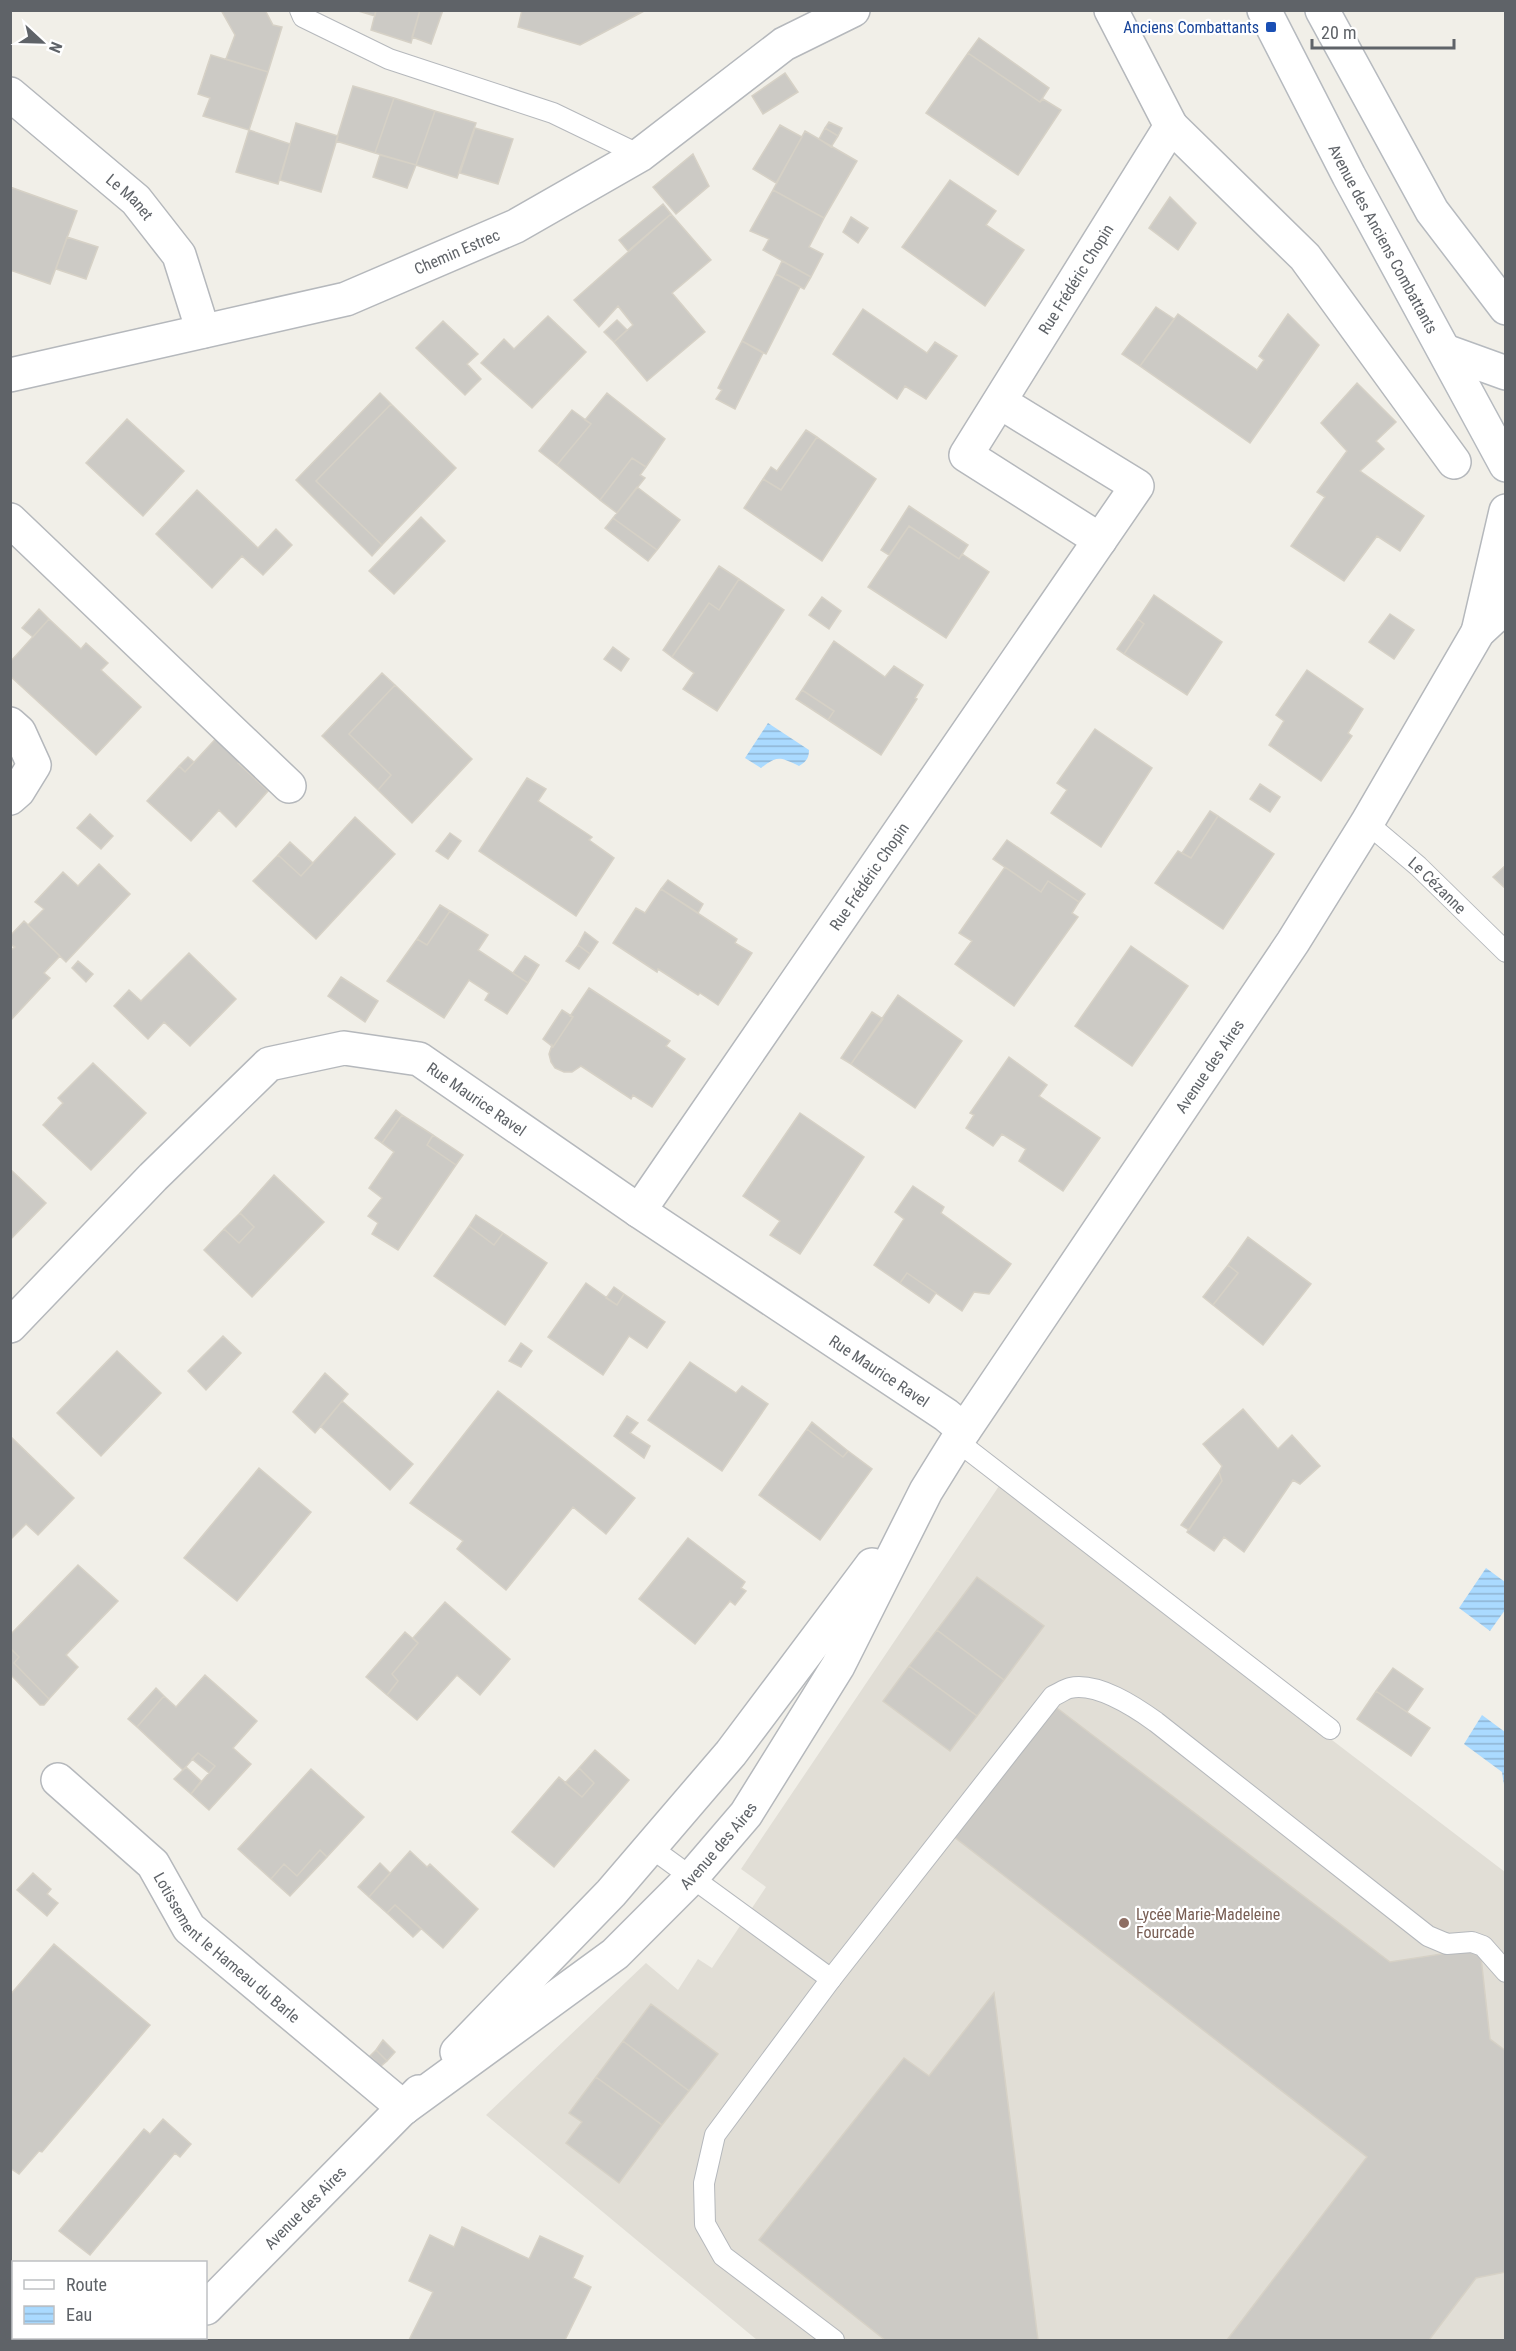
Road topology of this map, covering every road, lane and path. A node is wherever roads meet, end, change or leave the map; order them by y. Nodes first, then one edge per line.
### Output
1 (300, 10) edge
2 (853, 10) edge
3 (1111, 10) edge
4 (1264, 10) edge
5 (1322, 10) edge
6 (10, 94) edge
7 (1171, 126) junction
8 (640, 155) junction
9 (1506, 308) edge
10 (203, 332) junction
11 (1445, 351) junction
12 (1506, 373) edge
13 (10, 375) edge
14 (1000, 402) junction
15 (1455, 462) dead end
16 (1506, 465) edge
17 (1506, 511) edge
18 (10, 520) edge
19 (1101, 540) junction
20 (1502, 543) edge
21 (1506, 606) edge
22 (1478, 632) junction
23 (10, 724) edge
24 (289, 786) dead end
25 (10, 798) edge
26 (1367, 823) junction
27 (1506, 952) edge
28 (639, 1211) junction
29 (10, 1326) edge
30 (960, 1435) junction
31 (926, 1491) junction
32 (1330, 1729) dead end
33 (58, 1780) dead end
34 (650, 1847) junction
35 (692, 1877) junction
36 (1506, 1972) edge
37 (831, 1979) junction
38 (404, 2108) junction
39 (207, 2307) edge
40 (834, 2340) edge

1 - 8 lane
2 - 8 street, Chemin Estrec
3 - 7 street
4 - 11 street, Avenue des Anciens Combattants
5 - 9 street
6 - 10 street, Le Manet
7 - 14 street, Rue Frédéric Chopin
7 - 15 street
8 - 10 street, Chemin Estrec
10 - 13 street, Chemin Estrec
11 - 12 street
11 - 16 street, Avenue des Anciens Combattants
14 - 19 street, Rue Frédéric Chopin
14 - 19 street, Rue Frédéric Chopin
17 - 20 street, Avenue des Aires
18 - 24 street
19 - 28 street, Rue Frédéric Chopin
20 - 22 street, Avenue des Aires
21 - 22 street, Avenue des Aires
22 - 26 street, Avenue des Aires
23 - 25 street
26 - 27 lane, Le Cézanne
26 - 30 street, Avenue des Aires
28 - 29 street, Rue Maurice Ravel
28 - 30 street, Rue Maurice Ravel
30 - 31 street, Avenue des Aires
30 - 32 lane
31 - 34 street, Avenue des Aires
31 - 35 street, Avenue des Aires
33 - 38 street, Lotissement le Hameau du Barle
34 - 35 lane
34 - 38 street, Avenue des Aires
35 - 37 lane
35 - 38 street, Avenue des Aires
36 - 37 lane
37 - 40 lane
38 - 39 street, Avenue des Aires

